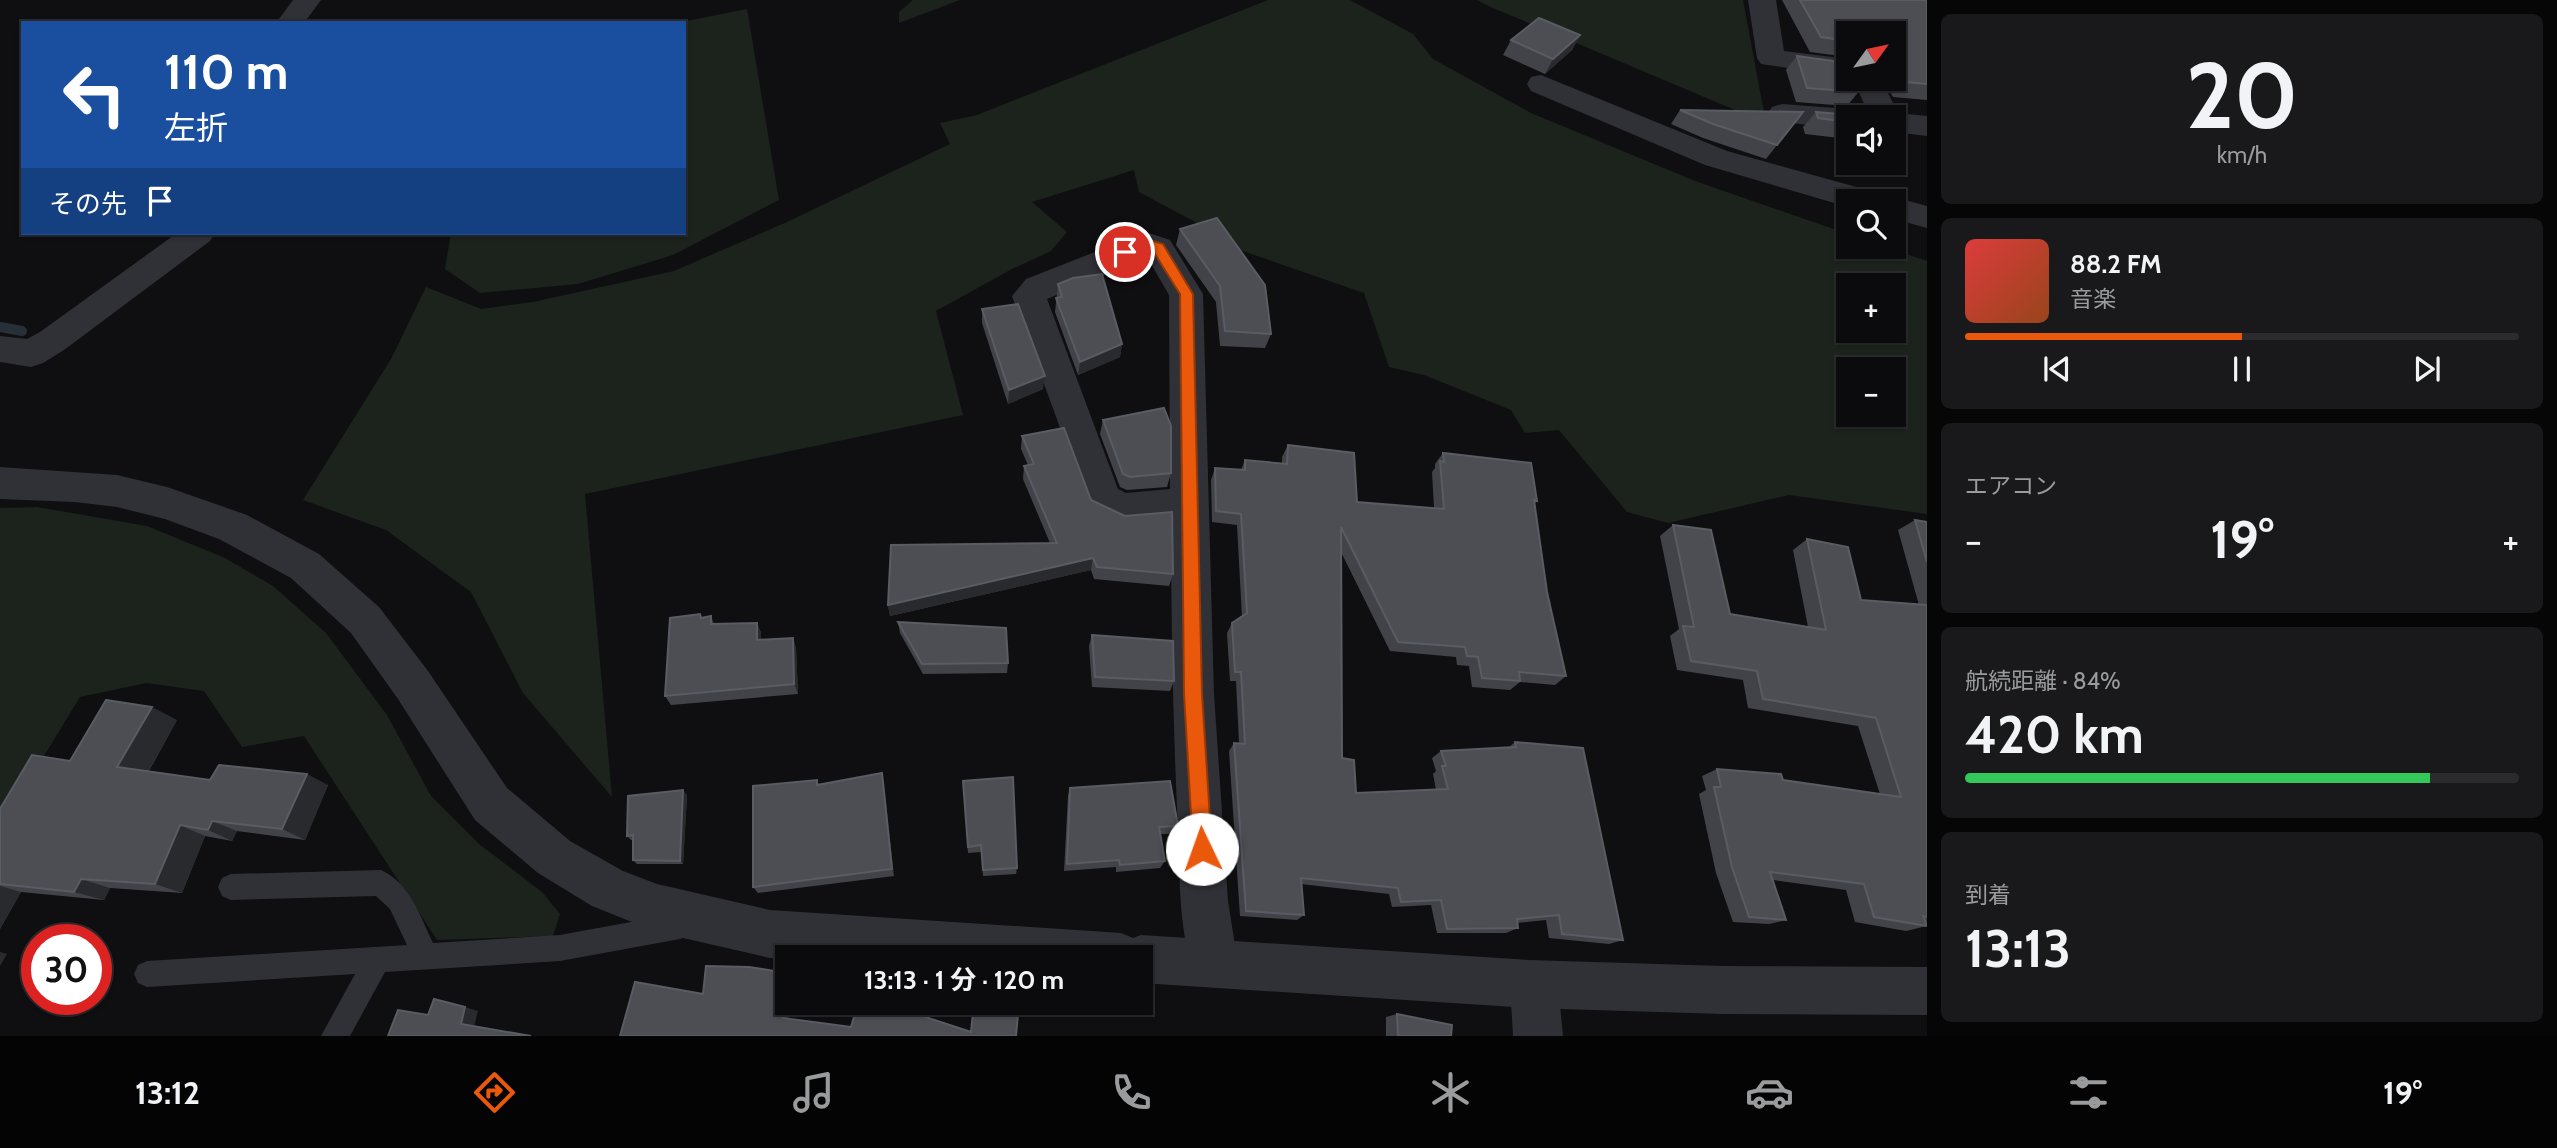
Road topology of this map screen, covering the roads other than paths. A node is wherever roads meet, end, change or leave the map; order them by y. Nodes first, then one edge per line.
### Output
1 (307, 0) edge
2 (1762, 0) edge
3 (291, 21) edge
4 (1836, 66) edge
5 (1541, 84) dead end
6 (1782, 114) edge
7 (1836, 117) edge
8 (1906, 123) edge
9 (1927, 126) edge
10 (1836, 192) edge
11 (1906, 212) edge
12 (1927, 218) edge
13 (196, 235) edge
14 (0, 349) edge
15 (0, 483) edge
16 (1190, 503) junction
17 (231, 887) dead end
18 (706, 921) junction
19 (938, 945) edge
20 (426, 956) junction
21 (1153, 959) edge
22 (377, 960) junction
23 (1214, 964) junction
24 (147, 974) dead end
25 (1534, 984) junction
26 (1927, 991) edge
27 (335, 1036) edge
28 (1538, 1036) edge

1 - 3 street
2 - 4 street
5 - 10 street
6 - 7 street
8 - 9 street
11 - 12 street
13 - 14 street
15 - 18 street
16 - 16 street
16 - 23 street
17 - 20 lane
18 - 19 street
18 - 20 lane
20 - 22 lane
21 - 23 street
22 - 24 lane
22 - 27 lane
23 - 25 street
25 - 26 street
25 - 28 street

